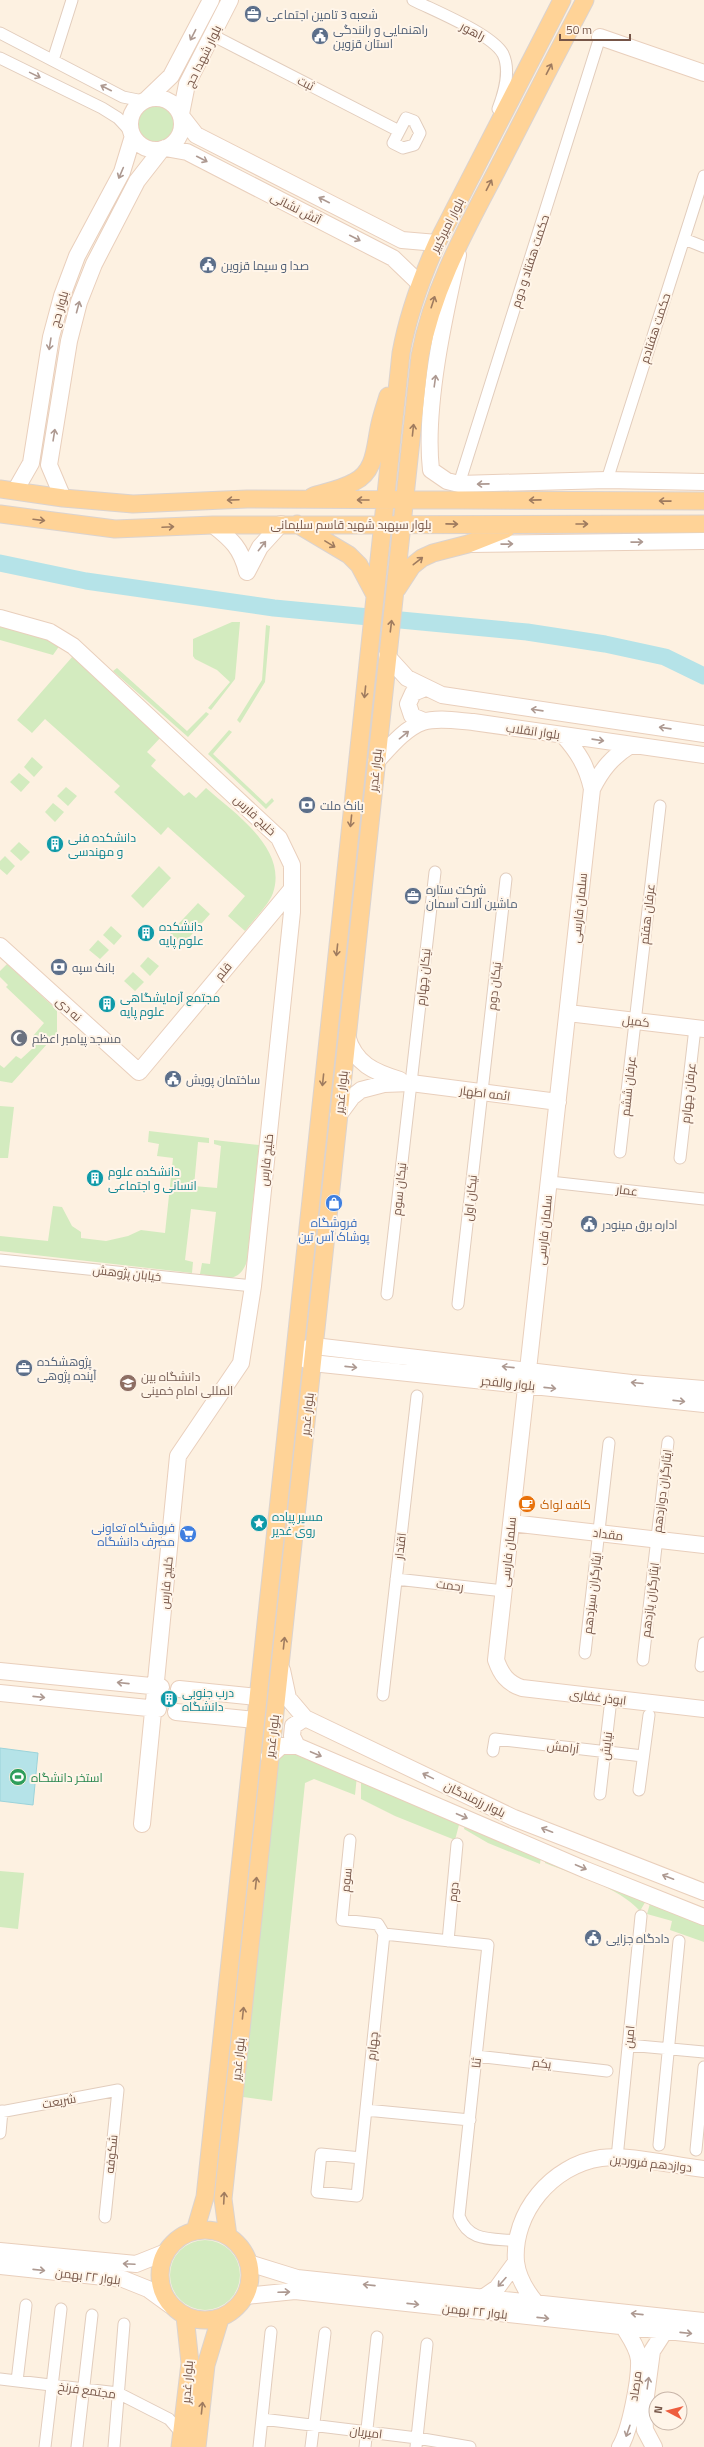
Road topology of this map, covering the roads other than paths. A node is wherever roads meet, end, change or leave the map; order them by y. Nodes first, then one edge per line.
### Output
1 (72, 0) edge
2 (211, 0) edge
3 (230, 0) edge
4 (414, 0) edge
5 (562, 0) edge
6 (585, 0) edge
7 (0, 33) edge
8 (212, 35) junction
9 (600, 38) joint
10 (0, 58) edge
11 (53, 60) junction
12 (704, 72) edge
13 (145, 100) junction
14 (182, 116) junction
15 (399, 131) dead end
16 (132, 134) junction
17 (164, 149) junction
18 (484, 151) junction
19 (704, 176) edge
20 (341, 209) junction
21 (332, 226) junction
22 (463, 235) junction
23 (684, 239) junction
24 (437, 243) junction
25 (704, 247) edge
26 (419, 283) junction
27 (401, 353) junction
28 (31, 463) junction
29 (49, 466) junction
30 (388, 468) junction
31 (409, 468) junction
32 (607, 480) junction
33 (704, 482) edge
34 (453, 483) junction
35 (7, 490) edge
36 (63, 498) junction
37 (385, 500) junction
38 (97, 501) junction
39 (299, 501) junction
40 (405, 501) junction
41 (704, 502) edge
42 (133, 504) junction
43 (0, 514) edge
44 (382, 523) junction
45 (289, 524) junction
46 (402, 524) junction
47 (704, 524) edge
48 (212, 525) junction
49 (94, 526) junction
50 (514, 526) junction
51 (131, 530) junction
52 (704, 541) edge
53 (468, 544) junction
54 (380, 556) junction
55 (399, 558) junction
56 (395, 594) junction
57 (375, 595) junction
58 (0, 618) edge
59 (387, 656) junction
60 (424, 688) junction
61 (424, 721) junction
62 (704, 734) edge
63 (563, 735) junction
64 (630, 745) junction
65 (704, 755) edge
66 (376, 762) junction
67 (592, 788) junction
68 (660, 806) dead end
69 (435, 872) dead end
70 (506, 879) dead end
71 (292, 889) junction
72 (0, 946) edge
73 (568, 1013) junction
74 (635, 1021) junction
75 (700, 1028) edge
76 (347, 1036) junction
77 (139, 1072) joint
78 (411, 1083) junction
79 (482, 1092) junction
80 (558, 1102) junction
81 (338, 1116) junction
82 (620, 1152) dead end
83 (680, 1158) dead end
84 (550, 1182) junction
85 (704, 1199) edge
86 (0, 1260) edge
87 (253, 1286) junction
88 (387, 1294) dead end
89 (458, 1304) dead end
90 (314, 1346) junction
91 (294, 1353) junction
92 (312, 1363) junction
93 (527, 1377) junction
94 (704, 1389) edge
95 (417, 1396) dead end
96 (704, 1404) edge
97 (609, 1442) dead end
98 (668, 1442) dead end
99 (512, 1523) junction
100 (599, 1533) junction
101 (657, 1540) junction
102 (704, 1545) edge
103 (396, 1579) junction
104 (504, 1591) junction
105 (704, 1643) edge
106 (585, 1653) dead end
107 (643, 1660) dead end
108 (281, 1665) junction
109 (701, 1666) dead end
110 (0, 1671) edge
111 (500, 1671) joint
112 (159, 1687) junction
113 (179, 1689) dead end
114 (0, 1693) edge
115 (383, 1695) dead end
116 (257, 1697) junction
117 (611, 1699) junction
118 (156, 1709) junction
119 (704, 1709) edge
120 (176, 1712) dead end
121 (649, 1715) dead end
122 (305, 1718) junction
123 (255, 1720) junction
124 (297, 1746) junction
125 (493, 1751) dead end
126 (605, 1752) junction
127 (643, 1756) junction
128 (269, 1757) junction
129 (639, 1790) dead end
130 (600, 1794) dead end
131 (142, 1824) dead end
132 (350, 1840) dead end
133 (458, 1844) dead end
134 (704, 1892) edge
135 (641, 1916) dead end
136 (704, 1917) edge
137 (384, 1934) junction
138 (448, 1941) junction
139 (679, 1941) dead end
140 (222, 2038) junction
141 (240, 2040) junction
142 (628, 2045) junction
143 (668, 2049) junction
144 (704, 2052) edge
145 (476, 2056) junction
146 (704, 2066) edge
147 (607, 2071) dead end
148 (118, 2090) joint
149 (366, 2110) junction
150 (1, 2112) edge
151 (470, 2120) junction
152 (0, 2133) edge
153 (659, 2145) dead end
154 (696, 2150) dead end
155 (361, 2158) junction
156 (617, 2158) junction
157 (704, 2169) edge
158 (104, 2217) dead end
159 (195, 2231) junction
160 (228, 2236) junction
161 (518, 2241) junction
162 (0, 2252) edge
163 (166, 2252) junction
164 (516, 2262) junction
165 (249, 2263) junction
166 (0, 2266) edge
167 (245, 2296) junction
168 (484, 2298) junction
169 (536, 2303) junction
170 (170, 2305) junction
171 (26, 2306) dead end
172 (61, 2309) dead end
173 (92, 2315) dead end
174 (184, 2316) junction
175 (220, 2319) junction
176 (704, 2321) edge
177 (124, 2324) dead end
178 (623, 2326) junction
179 (665, 2331) junction
180 (271, 2332) dead end
181 (325, 2333) dead end
182 (704, 2335) edge
183 (378, 2337) dead end
184 (427, 2344) dead end
185 (0, 2379) edge
186 (17, 2381) junction
187 (52, 2385) junction
188 (83, 2389) junction
189 (118, 2393) junction
190 (639, 2403) junction
191 (185, 2410) junction
192 (169, 2419) junction
193 (262, 2419) junction
194 (314, 2426) junction
195 (367, 2432) junction
196 (181, 2440) edge
197 (417, 2443) edge
198 (45, 2447) edge
199 (77, 2447) edge
200 (114, 2447) edge
201 (197, 2447) edge
202 (259, 2447) edge
203 (311, 2447) edge
204 (365, 2447) edge
205 (470, 2447) edge
206 (620, 2447) edge
207 (654, 2447) edge

1 - 11 street
2 -> 13 main road, بلوار شهدا حج
3 - 8 main road, بلوار شهدا حج
4 - 18 street, راهور
5 - 18 main road, بلوار امیرکبیر
22 -> 6 main road, بلوار امیرکبیر
7 - 11 street
8 - 14 main road, بلوار شهدا حج
8 - 15 street, ثبت
9 - 12 main road
9 - 34 street, حکمت هفتاد و دوم
10 -> 16 street
13 -> 11 street
13 - 14 main road
13 - 16 main road
14 - 17 main road
20 -> 14 main road, آتش نشانی
16 - 17 main road
16 -> 28 main road, بلوار حج
17 -> 21 main road, آتش نشانی
29 -> 17 main road, بلوار حج
18 - 24 main road, بلوار امیرکبیر
19 - 23 street, حکمت هفتادم
20 - 21 main road
20 - 24 main road, آتش نشانی
21 -> 26 main road, آتش نشانی
31 -> 22 main road, بلوار امیرکبیر
34 -> 22 main road, بلوار امیرکبیر
23 - 25 street
23 - 32 street, حکمت هفتادم
24 - 26 main road, بلوار امیرکبیر
26 - 27 main road, بلوار امیرکبیر
27 - 30 main road, بلوار امیرکبیر
27 - 39 main road
28 - 29 main road
28 - 35 main road, بلوار حج
29 - 36 main road
30 - 31 main road
30 - 37 main road, بلوار امیرکبیر
31 - 40 main road, بلوار امیرکبیر
32 - 33 main road
32 -> 34 main road
35 - 36 main road, بلوار سپهبد شهید قاسم سلیمانی
36 - 38 main road, بلوار سپهبد شهید قاسم سلیمانی
37 -> 39 main road, بلوار سپهبد شهید قاسم سلیمانی
37 - 40 main road, بلوار سپهبد شهید قاسم سلیمانی
37 - 44 main road, بلوار امیرکبیر
38 - 42 main road, بلوار سپهبد شهید قاسم سلیمانی
38 - 49 main road
39 -> 42 main road, بلوار سپهبد شهید قاسم سلیمانی
41 -> 40 main road, بلوار سپهبد شهید قاسم سلیمانی
40 - 46 main road, بلوار امیرکبیر
42 - 51 main road
43 -> 49 main road, بلوار سپهبد شهید قاسم سلیمانی
44 - 45 main road, بلوار سپهبد شهید قاسم سلیمانی
44 - 46 main road, بلوار سپهبد شهید قاسم سلیمانی
44 - 54 main road, بلوار غدیر
45 - 48 main road, بلوار سپهبد شهید قاسم سلیمانی
48 -> 45 main road
45 -> 57 main road
46 -> 50 main road, بلوار سپهبد شهید قاسم سلیمانی
46 - 55 main road, بلوار غدیر
50 -> 47 main road, بلوار سپهبد شهید قاسم سلیمانی
51 -> 48 main road, بلوار سپهبد شهید قاسم سلیمانی
49 - 51 main road, بلوار سپهبد شهید قاسم سلیمانی
50 - 53 main road
53 -> 52 main road
56 -> 53 main road
54 - 55 main road
54 - 57 main road, بلوار غدیر
55 - 56 main road, بلوار غدیر
59 -> 56 main road, بلوار غدیر
57 -> 91 main road, بلوار غدیر
58 - 71 main road, خلیج فارس
59 - 60 main road, بلوار انقلاب
59 - 66 main road, بلوار غدیر
60 - 61 main road
62 -> 60 main road, بلوار انقلاب
61 - 63 main road, بلوار انقلاب
66 -> 61 main road
63 -> 64 main road, بلوار انقلاب
63 - 67 main road, سلمان فارسی
64 - 65 main road, بلوار انقلاب
64 - 67 main road, سلمان فارسی
66 - 76 main road, بلوار غدیر
67 - 73 main road, سلمان فارسی
68 - 74 street, عرفان هفتم
69 - 78 street, نیکان چهارم
70 - 79 street, نیکان دوم
71 - 77 main road, قلم
71 - 87 main road, خلیج فارس
72 - 77 main road, نه دی
73 - 74 main road, کمیل
73 - 80 main road, سلمان فارسی
74 - 75 main road, کمیل
74 - 82 street, عرفان ششم
75 - 83 street, عرفان چهارم
76 - 78 main road, ائمه اطهار
76 - 81 main road, بلوار غدیر
78 - 79 main road, ائمه اطهار
78 - 81 main road, ائمه اطهار
78 - 88 street, نیکان سوم
79 - 80 main road, ائمه اطهار
79 - 89 street, نیکان اول
80 - 84 main road, سلمان فارسی
81 - 90 main road, بلوار غدیر
84 - 85 street, عمار
84 - 93 main road, سلمان فارسی
86 - 87 street, خیابان پژوهش
87 - 112 main road, خلیج فارس
90 - 91 main road
90 - 92 main road, بلوار غدیر
93 -> 90 main road, بلوار والفجر
91 - 92 main road
91 - 116 main road, بلوار غدیر
92 -> 93 main road, بلوار والفجر
108 -> 92 main road, بلوار غدیر
94 -> 93 main road, بلوار والفجر
93 -> 96 main road, بلوار والفجر
93 - 99 main road, سلمان فارسی
95 - 103 street, اقتدار
97 - 100 street, ایثارگران سیزدهم
98 - 101 street, ایثارگران دوازدهم
99 - 100 main road, مقداد
99 - 104 main road, سلمان فارسی
100 - 101 main road, مقداد
100 - 106 street, ایثارگران سیزدهم
101 - 102 main road, مقداد
101 - 107 street, ایثارگران یازدهم
103 - 104 street, رحمت
103 - 115 street, اقتدار
104 - 111 main road, سلمان فارسی
105 - 109 street
108 - 122 main road, بلوار رزمندگان
108 - 128 main road, بلوار غدیر
112 -> 110 main road
111 - 117 main road, ابوذر غفاری
112 - 118 main road, خلیج فارس
113 - 116 main road
114 -> 118 main road
116 - 123 main road, بلوار غدیر
117 - 119 main road, ابوذر غفاری
117 - 126 street, نیایش
118 - 131 main road, خلیج فارس
120 - 123 main road
121 - 127 street
122 - 124 main road
134 -> 122 main road, بلوار رزمندگان
123 - 140 main road, بلوار غدیر
124 - 128 main road
124 -> 136 main road, بلوار رزمندگان
125 - 126 street, آرامش
126 - 127 street, آرامش
126 - 130 street, نیایش
127 - 129 street
141 -> 128 main road, بلوار غدیر
132 - 137 street, سوم
133 - 138 street, دوم
135 - 142 street, امین
137 - 138 street, ثنا
137 - 149 street, چهارم
138 - 145 street, ثنا
139 - 143 street
140 - 141 main road
140 - 159 main road, بلوار غدیر
160 -> 141 main road, بلوار غدیر
142 - 143 street
142 - 156 street, امین
143 - 144 street
143 - 153 street
145 - 147 street, یکم
145 - 151 street, ثنا
146 - 154 street
148 - 150 street, شریعت
148 - 158 street, شکوفه
149 - 151 street
149 - 155 street, چهارم
150 - 152 street
151 - 161 street, ثنا
155 - 155 street, چهارم
156 - 157 main road, دوازدهم فروردین
156 - 161 main road, دوازدهم فروردین
159 - 160 main road
159 - 163 main road
160 - 165 main road
161 - 164 main road, دوازدهم فروردین
163 -> 162 main road, بلوار ۲۲ بهمن
163 - 170 main road
164 -> 168 main road
164 - 169 main road
165 - 167 main road
168 -> 165 main road, بلوار ۲۲ بهمن
166 -> 170 main road, بلوار ۲۲ بهمن
167 - 175 main road
167 -> 178 main road, بلوار ۲۲ بهمن
168 - 169 main road, بلوار ۲۲ بهمن
176 -> 169 main road, بلوار ۲۲ بهمن
170 - 174 main road
171 - 186 street
172 - 187 street
173 - 188 street
174 - 175 main road
174 - 191 main road, بلوار غدیر
201 -> 175 main road, بلوار غدیر
177 - 189 street
178 - 179 main road, بلوار ۲۲ بهمن
178 - 190 main road, مرصاد
179 -> 182 main road, بلوار ۲۲ بهمن
190 -> 179 main road, مرصاد
180 - 193 street
181 - 194 street
183 - 195 street
184 - 197 street
185 - 186 street, مجتمع فرنخ
186 - 187 street, مجتمع فرنخ
187 - 188 street, مجتمع فرنخ
187 - 198 street
188 - 189 street, مجتمع فرنخ
188 - 199 street
189 - 192 street, مجتمع فرنخ
189 - 200 street
190 -> 206 main road, مرصاد
190 - 207 main road, مرصاد
191 - 192 street
191 - 196 main road, بلوار غدیر
192 - 196 street, مجتمع فرنخ
193 - 194 street, امیریان
193 - 202 street
194 - 195 street, امیریان
194 - 203 street
195 - 197 street, امیریان
195 - 204 street
197 - 205 street, امیریان

